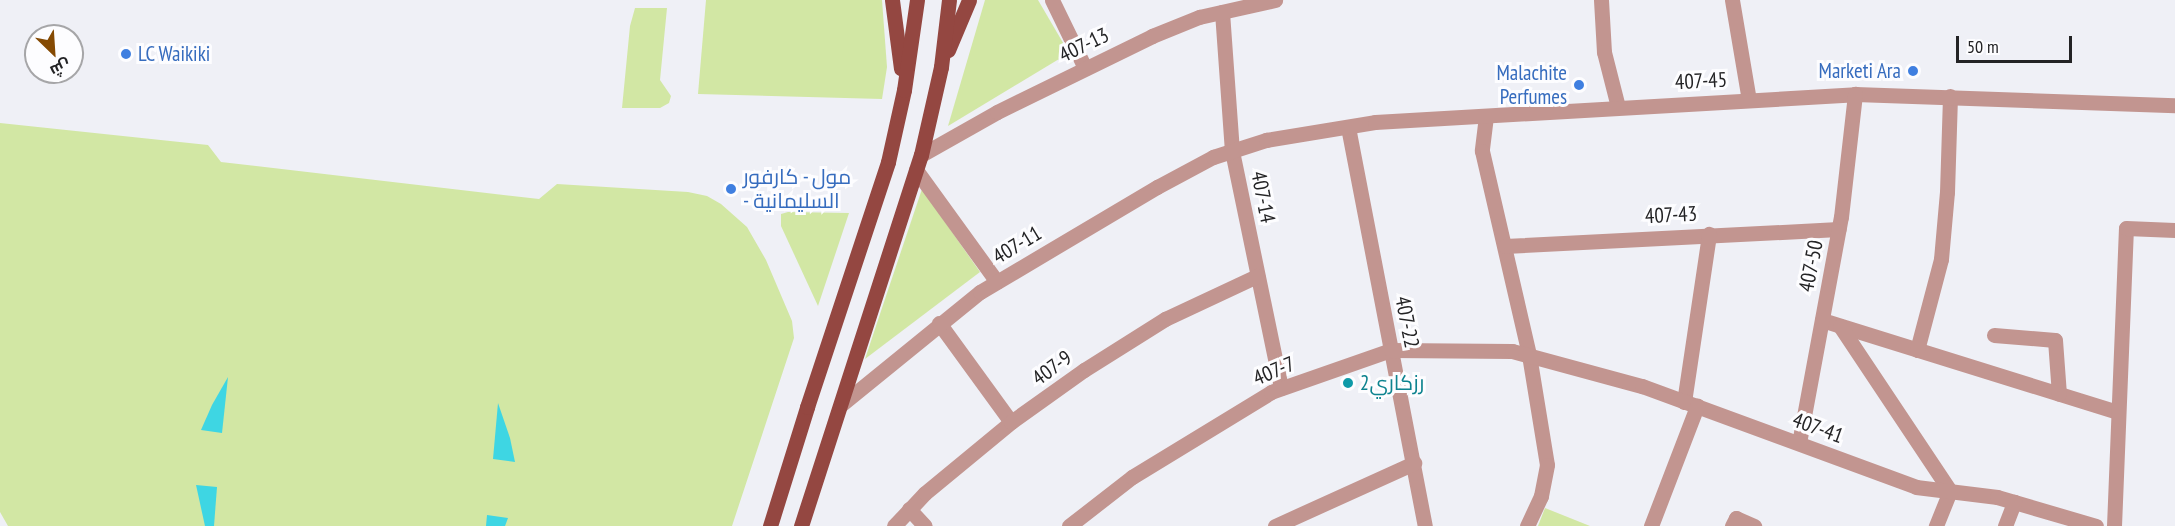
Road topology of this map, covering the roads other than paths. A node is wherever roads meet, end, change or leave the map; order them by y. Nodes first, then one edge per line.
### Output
1 (892, 0) edge
2 (917, 0) edge
3 (949, 0) edge
4 (969, 0) edge
5 (1052, 0) edge
6 (1275, 0) edge
7 (1601, 0) edge
8 (1732, 0) edge
9 (1222, 12) junction
10 (941, 66) junction
11 (1085, 68) junction
12 (904, 90) junction
13 (1855, 94) junction
14 (1950, 96) junction
15 (1749, 100) junction
16 (2175, 105) edge
17 (1618, 107) junction
18 (1486, 116) junction
19 (1348, 127) junction
20 (1232, 151) junction
21 (921, 155) junction
22 (916, 170) junction
23 (1839, 229) junction
24 (2175, 230) edge
25 (1709, 234) junction
26 (1505, 246) junction
27 (1257, 276) junction
28 (997, 282) junction
29 (1822, 320) junction
30 (939, 323) junction
31 (1840, 326) junction
32 (1995, 335) dead end
33 (1391, 350) junction
34 (1917, 350) junction
35 (1529, 355) junction
36 (1281, 388) junction
37 (2059, 394) junction
38 (842, 404) junction
39 (1691, 404) junction
40 (2118, 412) junction
41 (1011, 422) junction
42 (1799, 443) junction
43 (1413, 463) junction
44 (1950, 491) junction
45 (2014, 501) junction
46 (909, 509) junction
47 (1306, 519) edge
48 (770, 526) edge
49 (801, 526) edge
50 (894, 526) edge
51 (925, 526) edge
52 (1069, 526) edge
53 (1275, 526) edge
54 (1425, 526) edge
55 (1527, 526) edge
56 (1651, 526) edge
57 (1732, 526) edge
58 (1754, 526) edge
59 (1936, 526) edge
60 (2006, 526) edge
61 (2096, 526) edge
62 (2114, 526) edge

1 - 12 main road
2 - 12 main road
3 - 10 main road
4 - 10 main road
5 - 11 street
6 - 9 street, 407-13
7 - 17 street
8 - 15 street
9 - 11 street, 407-13
9 - 20 street, 407-14
10 - 21 main road
11 - 21 street, 407-13
12 - 48 main road
13 - 14 street, 407-45
13 - 15 street, 407-45
13 - 23 street, 407-50
14 - 16 street, 407-45
14 - 34 street
15 - 17 street, 407-45
17 - 18 street, 407-45
18 - 19 street, 407-45
18 - 26 street
19 - 20 street, 407-45
19 - 33 street, 407-22
20 - 27 street, 407-14
20 - 28 street, 407-11
21 - 22 main road
22 - 28 street
22 - 38 main road
23 - 25 street, 407-43
23 - 29 street, 407-50
24 - 40 street
25 - 26 street, 407-43
25 - 39 street
26 - 35 street
27 - 36 street, 407-14
27 - 41 street, 407-9
28 - 30 street, 407-11
29 - 31 street
29 - 42 street, 407-50
30 - 38 street, 407-11
30 - 41 street
31 - 34 street
31 - 44 street
32 - 37 street
33 - 35 street, 407-7
33 - 36 street, 407-7
33 - 43 street, 407-22
34 - 37 street
35 - 39 street, 407-41
35 - 55 street
36 - 52 street, 407-7
37 - 40 street
38 - 49 main road
39 - 42 street, 407-41
39 - 56 street
40 - 62 street
41 - 46 street, 407-9
42 - 44 street, 407-41
43 - 47 street
43 - 54 street, 407-22
44 - 45 street, 407-41
44 - 59 street
45 - 60 street
45 - 61 street, 407-41
46 - 50 street, 407-9
46 - 51 street
47 - 53 street
57 - 58 street

